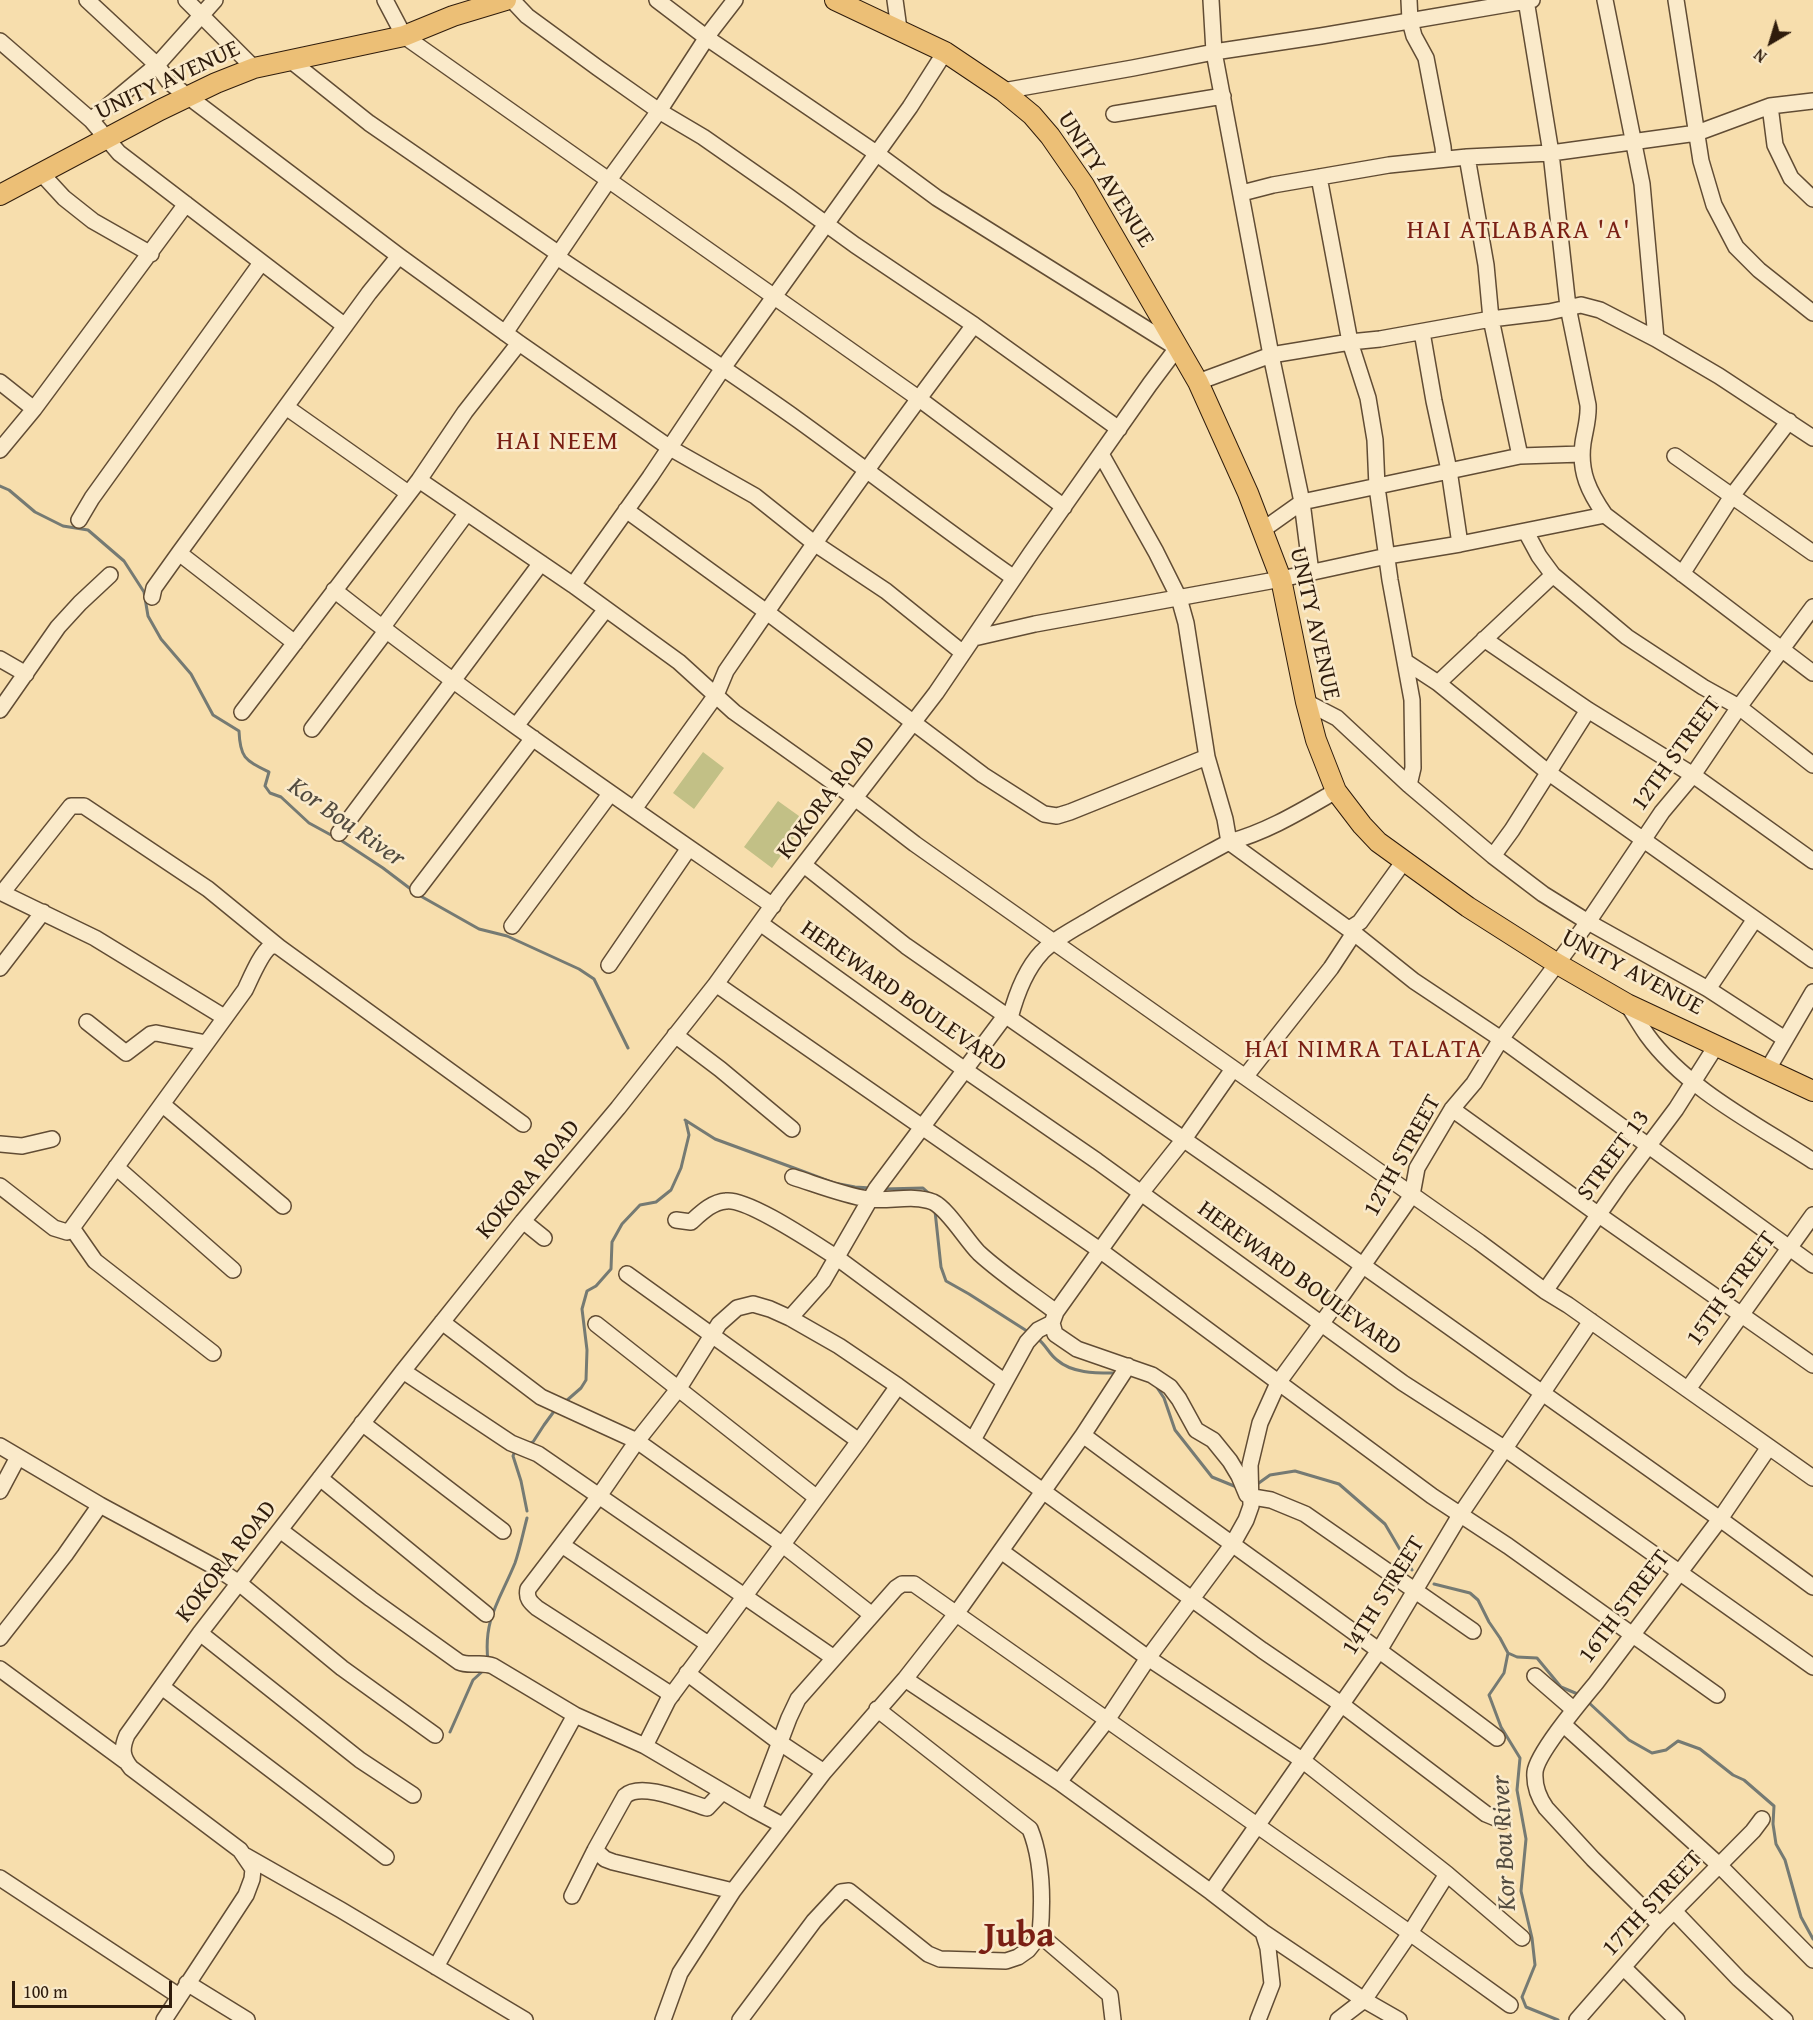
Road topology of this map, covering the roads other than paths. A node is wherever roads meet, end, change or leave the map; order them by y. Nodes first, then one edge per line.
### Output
1 (87, 0) edge
2 (186, 0) edge
3 (215, 0) edge
4 (385, 0) edge
5 (506, 0) edge
6 (512, 0) edge
7 (657, 0) edge
8 (735, 0) edge
9 (836, 0) edge
10 (895, 0) edge
11 (1211, 0) edge
12 (1409, 0) edge
13 (1528, 0) edge
14 (1605, 0) edge
15 (1676, 0) edge
16 (202, 16) junction
17 (1410, 21) junction
18 (899, 29) junction
19 (404, 36) junction
20 (706, 38) junction
21 (0, 40) edge
22 (945, 52) junction
23 (1214, 52) junction
24 (290, 60) junction
25 (157, 65) junction
26 (254, 68) junction
27 (1003, 90) junction
28 (189, 96) junction
29 (1223, 96) junction
30 (1813, 101) edge
31 (1770, 106) junction
32 (659, 111) junction
33 (1114, 114) dead end
34 (91, 120) junction
35 (1697, 132) junction
36 (105, 138) junction
37 (1634, 141) junction
38 (876, 153) junction
39 (1551, 153) junction
40 (1467, 157) junction
41 (1444, 159) junction
42 (41, 173) junction
43 (1319, 177) junction
44 (608, 181) junction
45 (1242, 193) junction
46 (0, 195) edge
47 (1813, 199) edge
48 (186, 204) junction
49 (826, 225) junction
50 (151, 254) junction
51 (399, 256) junction
52 (558, 256) junction
53 (261, 263) junction
54 (775, 298) junction
55 (1568, 308) junction
56 (1813, 313) edge
57 (1491, 319) junction
58 (974, 325) junction
59 (345, 326) junction
60 (1422, 332) junction
61 (505, 333) junction
62 (1656, 339) junction
63 (1350, 342) junction
64 (519, 343) junction
65 (1178, 348) junction
66 (1271, 355) junction
67 (723, 368) junction
68 (0, 382) edge
69 (1198, 382) junction
70 (918, 398) junction
71 (286, 407) junction
72 (34, 409) junction
73 (1789, 421) junction
74 (1119, 429) junction
75 (1812, 435) edge
76 (2, 446) edge
77 (670, 448) junction
78 (1101, 454) junction
79 (1582, 454) junction
80 (1520, 456) junction
81 (1675, 456) dead end
82 (1449, 470) junction
83 (866, 471) junction
84 (419, 480) junction
85 (1377, 487) junction
86 (408, 493) junction
87 (1732, 496) junction
88 (1302, 502) junction
89 (1064, 507) junction
90 (626, 510) junction
91 (466, 514) junction
92 (1605, 515) junction
93 (79, 520) dead end
94 (1264, 529) junction
95 (1526, 531) junction
96 (814, 543) junction
97 (1460, 544) junction
98 (179, 553) junction
99 (1813, 553) edge
100 (1387, 556) junction
101 (541, 563) junction
102 (1311, 573) junction
103 (1682, 574) junction
104 (110, 575) dead end
105 (1553, 575) junction
106 (1014, 578) junction
107 (1281, 579) junction
108 (573, 585) junction
109 (334, 590) junction
110 (152, 597) dead end
111 (1179, 598) junction
112 (1813, 607) edge
113 (606, 609) junction
114 (768, 613) junction
115 (384, 629) junction
116 (974, 638) junction
117 (1484, 639) junction
118 (295, 643) junction
119 (1782, 651) junction
120 (963, 653) junction
121 (0, 659) edge
122 (1406, 662) junction
123 (1813, 673) edge
124 (26, 674) junction
125 (452, 681) junction
126 (1438, 682) junction
127 (716, 695) junction
128 (1306, 702) junction
129 (1739, 707) junction
130 (0, 710) edge
131 (1588, 710) junction
132 (242, 712) dead end
133 (913, 723) junction
134 (516, 726) junction
135 (312, 729) dead end
136 (533, 738) junction
137 (1207, 757) junction
138 (1813, 765) edge
139 (1549, 773) junction
140 (1693, 775) junction
141 (1409, 785) junction
142 (1336, 791) junction
143 (610, 794) junction
144 (855, 798) junction
145 (634, 809) junction
146 (339, 833) dead end
147 (1644, 840) junction
148 (1228, 842) junction
149 (689, 848) junction
150 (1493, 856) junction
151 (1404, 861) junction
152 (1813, 861) edge
153 (804, 865) junction
154 (418, 889) dead end
155 (1, 892) edge
156 (773, 906) junction
157 (43, 912) junction
158 (1755, 919) junction
159 (1588, 922) junction
160 (760, 923) junction
161 (512, 926) dead end
162 (1351, 931) junction
163 (1053, 942) junction
164 (279, 947) junction
165 (1813, 960) edge
166 (1556, 963) junction
167 (609, 965) dead end
168 (0, 968) edge
169 (716, 984) junction
170 (1707, 989) junction
171 (1813, 992) edge
172 (1627, 1004) junction
173 (224, 1017) junction
174 (1007, 1017) junction
175 (87, 1022) dead end
176 (675, 1035) junction
177 (1785, 1038) junction
178 (1501, 1040) junction
179 (206, 1043) junction
180 (1716, 1046) junction
181 (1768, 1069) junction
182 (965, 1070) junction
183 (1239, 1073) junction
184 (1693, 1082) junction
185 (1813, 1091) edge
186 (162, 1104) junction
187 (1452, 1109) junction
188 (523, 1124) dead end
189 (923, 1127) junction
190 (792, 1130) dead end
191 (52, 1139) dead end
192 (1184, 1139) junction
193 (0, 1144) edge
194 (1648, 1147) junction
195 (1813, 1161) edge
196 (116, 1167) junction
197 (793, 1177) dead end
198 (0, 1186) edge
199 (1141, 1193) junction
200 (1412, 1195) junction
201 (870, 1199) junction
202 (283, 1206) dead end
203 (1599, 1215) junction
204 (1813, 1215) edge
205 (676, 1220) dead end
206 (523, 1221) junction
207 (72, 1228) junction
208 (544, 1238) dead end
209 (1790, 1248) junction
210 (1101, 1251) junction
211 (836, 1257) junction
212 (1362, 1264) junction
213 (1813, 1265) edge
214 (233, 1270) dead end
215 (627, 1274) dead end
216 (1545, 1291) junction
217 (1741, 1314) junction
218 (1054, 1317) junction
219 (790, 1318) junction
220 (442, 1322) junction
221 (1591, 1322) junction
222 (1320, 1323) junction
223 (596, 1324) dead end
224 (711, 1336) junction
225 (213, 1353) dead end
226 (1813, 1365) edge
227 (1128, 1366) junction
228 (403, 1371) junction
229 (1005, 1382) junction
230 (1278, 1383) junction
231 (898, 1386) junction
232 (679, 1388) junction
233 (1688, 1389) junction
234 (1544, 1394) junction
235 (362, 1423) junction
236 (1083, 1435) junction
237 (973, 1440) junction
238 (637, 1441) junction
239 (859, 1441) junction
240 (0, 1446) edge
241 (1769, 1447) junction
242 (1504, 1448) junction
243 (18, 1457) junction
244 (1813, 1478) edge
245 (320, 1479) junction
246 (0, 1491) edge
247 (1043, 1491) junction
248 (599, 1496) junction
249 (817, 1498) junction
250 (1252, 1501) junction
251 (100, 1505) junction
252 (1460, 1515) junction
253 (1720, 1519) junction
254 (280, 1530) junction
255 (503, 1531) dead end
256 (562, 1545) junction
257 (783, 1545) junction
258 (1232, 1545) junction
259 (1001, 1551) junction
260 (1680, 1572) junction
261 (239, 1583) junction
262 (1813, 1587) edge
263 (1415, 1590) junction
264 (745, 1597) junction
265 (1192, 1599) junction
266 (486, 1614) dead end
267 (956, 1614) junction
268 (872, 1615) junction
269 (1473, 1631) dead end
270 (200, 1633) junction
271 (1632, 1633) junction
272 (0, 1638) edge
273 (708, 1644) junction
274 (1380, 1649) junction
275 (834, 1658) junction
276 (1148, 1658) junction
277 (1813, 1667) edge
278 (0, 1670) edge
279 (687, 1673) junction
280 (1535, 1676) dead end
281 (904, 1679) junction
282 (162, 1687) junction
283 (672, 1695) junction
284 (1717, 1695) dead end
285 (1341, 1704) junction
286 (877, 1709) junction
287 (1573, 1709) junction
288 (574, 1715) junction
289 (1107, 1720) junction
290 (1564, 1725) junction
291 (435, 1736) dead end
292 (1497, 1738) dead end
293 (779, 1742) junction
294 (645, 1746) junction
295 (1302, 1760) junction
296 (125, 1761) junction
297 (824, 1772) junction
298 (1059, 1782) junction
299 (722, 1792) junction
300 (413, 1795) dead end
301 (754, 1810) junction
302 (1762, 1819) dead end
303 (1503, 1821) dead end
304 (782, 1825) junction
305 (1256, 1825) junction
306 (595, 1851) junction
307 (245, 1856) junction
308 (386, 1857) dead end
309 (1719, 1865) junction
310 (1447, 1874) junction
311 (0, 1878) edge
312 (733, 1891) junction
313 (1211, 1892) junction
314 (573, 1896) dead end
315 (1674, 1911) junction
316 (1660, 1925) junction
317 (1263, 1932) junction
318 (1410, 1933) junction
319 (1040, 1935) junction
320 (1522, 1938) dead end
321 (1813, 1960) edge
322 (436, 1967) junction
323 (1624, 1968) junction
324 (183, 1989) junction
325 (1364, 2000) junction
326 (1510, 2006) dead end
327 (164, 2020) edge
328 (247, 2020) edge
329 (525, 2020) edge
330 (663, 2020) edge
331 (740, 2020) edge
332 (1113, 2020) edge
333 (1258, 2020) edge
334 (1338, 2020) edge
335 (1399, 2020) edge
336 (1578, 2020) edge
337 (1677, 2020) edge
338 (1785, 2020) edge

1 - 25 street
2 - 16 street
3 - 16 street
4 - 19 street
5 - 19 main road, UNITY AVENUE
6 - 32 street
7 - 20 street
8 - 20 street
9 - 18 main road, UNITY AVENUE
10 - 18 street
11 - 23 street
12 - 17 street
13 - 17 street
13 - 39 street
14 - 37 street
15 - 35 street
16 - 25 street
16 - 26 street
17 - 23 street
17 - 41 street
18 - 22 main road, UNITY AVENUE
19 - 24 main road, UNITY AVENUE
19 - 44 street
20 - 32 street
20 - 38 street
21 - 34 street
22 - 27 main road, UNITY AVENUE
22 - 38 street
23 - 27 street
23 - 29 street
24 - 26 main road, UNITY AVENUE
24 - 52 street
25 - 28 street
25 - 34 street
26 - 28 main road, UNITY AVENUE
27 - 65 main road, UNITY AVENUE
28 - 36 main road, UNITY AVENUE
28 - 51 street
29 - 33 street
29 - 45 street
30 - 31 street
31 - 35 street
31 - 47 street
32 - 44 street
32 - 49 street
34 - 36 street
35 - 37 street
35 - 56 street
36 - 42 main road, UNITY AVENUE
36 - 48 street
37 - 39 street
37 - 62 street
38 - 49 street
38 - 65 street
39 - 40 street
39 - 55 street
40 - 41 street
40 - 57 street
41 - 43 street
42 - 46 main road, UNITY AVENUE
42 - 50 street
43 - 45 street
43 - 63 street
44 - 52 street
44 - 54 street
45 - 66 street
48 - 50 street
48 - 53 street
49 - 54 street
49 - 58 street
50 - 72 street
51 - 59 street
51 - 61 street
52 - 61 street
52 - 67 street
53 - 59 street
53 - 93 street
54 - 67 street
54 - 70 street
55 - 57 street
55 - 62 street
55 - 79 street
57 - 60 street
57 - 80 street
58 - 70 street
58 - 74 street
59 - 71 street
60 - 63 street
60 - 82 street
61 - 64 street
62 - 73 street
63 - 66 street
63 - 85 street
64 - 77 street
64 - 84 street
65 - 69 main road, UNITY AVENUE
65 - 74 street, KOKORA ROAD
66 - 69 street
66 - 88 street
67 - 77 street
67 - 83 street
68 - 72 street
69 - 94 main road, UNITY AVENUE
70 - 83 street
70 - 89 street
71 - 86 street
71 - 98 street
72 - 76 street
73 - 75 street
73 - 87 street
74 - 78 street, KOKORA ROAD
77 - 90 street
77 - 96 street
78 - 89 street, KOKORA ROAD
78 - 111 street
79 - 80 street
79 - 92 street
80 - 82 street
81 - 87 street
82 - 85 street
82 - 97 street
83 - 96 street
83 - 106 street
84 - 86 street
84 - 91 street
85 - 88 street
85 - 100 street
86 - 109 street
87 - 99 street
87 - 103 street
88 - 94 street
88 - 102 street
89 - 106 street, KOKORA ROAD
90 - 108 street
90 - 114 street
91 - 101 street
91 - 115 street
92 - 95 street
92 - 103 street
94 - 107 main road, UNITY AVENUE
95 - 97 street
95 - 105 street
96 - 114 street
96 - 120 street
97 - 100 street
98 - 110 street
98 - 118 street
100 - 102 street
100 - 122 street
101 - 108 street
101 - 125 street
102 - 107 street
103 - 119 street
104 - 124 street
105 - 117 street
105 - 129 street
106 - 116 street, KOKORA ROAD
107 - 111 street
107 - 128 main road, UNITY AVENUE
108 - 113 street
109 - 115 street
109 - 118 street
111 - 116 street
111 - 137 street
112 - 119 street, 12TH STREET
113 - 127 street
113 - 134 street
114 - 127 street
114 - 133 street
115 - 125 street
115 - 135 street
116 - 120 street, KOKORA ROAD
117 - 126 street
117 - 131 street
118 - 132 street
119 - 123 street
119 - 129 street, 12TH STREET
120 - 133 street, KOKORA ROAD
121 - 124 street
122 - 126 street
122 - 141 street
124 - 130 street
125 - 134 street
125 - 146 street
126 - 139 street
127 - 144 street
127 - 145 street
128 - 141 street
128 - 142 main road, UNITY AVENUE
129 - 138 street
129 - 140 street, 12TH STREET
131 - 139 street
131 - 140 street
133 - 137 street
133 - 144 street, KOKORA ROAD
134 - 136 street
136 - 143 street
136 - 154 street
137 - 148 street
139 - 147 street
139 - 150 street
140 - 147 street, 12TH STREET
140 - 152 street
141 - 150 street
142 - 148 street
142 - 151 main road, UNITY AVENUE
143 - 145 street
143 - 161 street
144 - 153 street, KOKORA ROAD
144 - 163 street
145 - 149 street
147 - 158 street
147 - 159 street, 12TH STREET
148 - 162 street
148 - 163 street
149 - 156 street
149 - 167 street
150 - 159 street
151 - 162 street
151 - 166 main road, UNITY AVENUE
153 - 156 street, KOKORA ROAD
153 - 174 street
155 - 157 street
155 - 164 street
156 - 160 street, KOKORA ROAD
157 - 168 street
157 - 173 street
158 - 165 street
158 - 170 street
159 - 166 street, 12TH STREET
159 - 170 street
160 - 169 street, KOKORA ROAD
160 - 182 street, HEREWARD BOULEVARD
162 - 178 street
162 - 183 street
163 - 174 street
163 - 183 street
164 - 173 street
164 - 188 street
166 - 172 main road, UNITY AVENUE
166 - 178 street, 12TH STREET
169 - 176 street, KOKORA ROAD
169 - 189 street
170 - 177 street
171 - 177 street
172 - 180 main road, UNITY AVENUE
172 - 184 street
173 - 179 street
174 - 182 street
174 - 192 street
175 - 179 street
176 - 190 street
176 - 206 street, KOKORA ROAD
177 - 181 street
178 - 187 street, 12TH STREET
178 - 194 street
179 - 186 street
180 - 181 main road, UNITY AVENUE
180 - 184 street, STREET 13
181 - 185 main road, UNITY AVENUE
182 - 189 street
182 - 199 street, HEREWARD BOULEVARD
183 - 192 street
183 - 200 street
184 - 194 street, STREET 13
184 - 195 street
186 - 196 street
186 - 202 street
187 - 200 street, 12TH STREET
187 - 203 street
189 - 201 street
189 - 210 street
191 - 193 street
192 - 199 street
192 - 212 street
194 - 203 street, STREET 13
194 - 209 street
196 - 207 street
196 - 214 street
197 - 201 street
198 - 207 street
199 - 210 street
199 - 222 street, HEREWARD BOULEVARD
200 - 212 street, 12TH STREET
200 - 216 street
201 - 211 street
201 - 218 street
203 - 216 street, STREET 13
203 - 217 street
204 - 209 street, 15TH STREET
205 - 211 street
206 - 208 street
206 - 220 street, KOKORA ROAD
207 - 225 street
209 - 213 street
209 - 217 street, 15TH STREET
210 - 218 street
210 - 230 street
211 - 219 street
211 - 229 street
212 - 222 street, 12TH STREET
212 - 234 street
215 - 224 street
216 - 221 street
217 - 226 street
217 - 233 street, 15TH STREET
218 - 227 street
218 - 229 street
219 - 224 street
219 - 231 street
220 - 228 street, KOKORA ROAD
220 - 238 street
221 - 233 street
221 - 234 street, 14TH STREET
222 - 230 street, 12TH STREET
222 - 242 street, HEREWARD BOULEVARD
223 - 232 street
224 - 232 street
224 - 239 street
227 - 236 street
227 - 250 street
228 - 235 street, KOKORA ROAD
228 - 248 street
229 - 237 street
230 - 250 street, 12TH STREET
230 - 252 street
231 - 237 street
231 - 239 street
232 - 238 street
232 - 249 street
233 - 241 street
234 - 242 street, 14TH STREET
234 - 253 street
235 - 245 street, KOKORA ROAD
235 - 255 street
236 - 247 street
236 - 258 street
237 - 247 street
238 - 248 street
238 - 257 street
239 - 249 street
240 - 243 street
241 - 244 street
241 - 253 street, 16TH STREET
242 - 252 street, 14TH STREET
242 - 260 street, HEREWARD BOULEVARD
243 - 246 street
243 - 251 street
245 - 254 street, KOKORA ROAD
245 - 266 street
247 - 259 street
247 - 265 street
248 - 256 street
248 - 264 street
249 - 257 street
250 - 258 street, 12TH STREET
250 - 263 street
251 - 261 street
251 - 272 street
252 - 263 street, 14TH STREET
252 - 271 street
253 - 260 street, 16TH STREET
253 - 262 street
254 - 261 street, KOKORA ROAD
254 - 288 street
256 - 273 street
256 - 283 street
257 - 264 street
257 - 268 street
258 - 265 street, 12TH STREET
258 - 274 street
259 - 267 street
259 - 276 street
260 - 271 street, 16TH STREET
260 - 277 street, HEREWARD BOULEVARD
261 - 270 street, KOKORA ROAD
261 - 291 street
263 - 269 street
263 - 274 street, 14TH STREET
264 - 273 street
264 - 275 street
265 - 276 street, 12TH STREET
265 - 285 street
267 - 268 street
267 - 281 street
267 - 289 street
268 - 275 street
270 - 282 street, KOKORA ROAD
270 - 300 street
271 - 284 street
271 - 287 street, 16TH STREET
273 - 279 street
274 - 285 street, 14TH STREET
274 - 292 street
275 - 293 street
276 - 289 street, 12TH STREET
276 - 295 street
278 - 296 street
279 - 283 street
279 - 293 street
280 - 287 street
281 - 286 street
281 - 298 street
282 - 296 street, KOKORA ROAD
282 - 308 street
283 - 294 street
285 - 295 street, 14TH STREET
285 - 303 street
286 - 297 street
286 - 319 street
287 - 290 street, 16TH STREET
288 - 294 street
288 - 322 street
289 - 298 street, 12TH STREET
289 - 305 street
290 - 309 street
290 - 316 street, 16TH STREET
293 - 297 street
293 - 301 street
294 - 299 street
295 - 305 street, 14TH STREET
295 - 310 street
296 - 307 street
297 - 304 street
298 - 313 street
299 - 301 street
299 - 306 street
301 - 304 street
302 - 309 street, 17TH STREET
304 - 312 street
305 - 313 street, 14TH STREET
305 - 318 street
306 - 312 street
306 - 314 street
307 - 322 street
307 - 324 street
309 - 315 street, 17TH STREET
309 - 321 street
310 - 318 street
310 - 320 street
311 - 324 street
312 - 330 street
313 - 317 street
315 - 316 street, 17TH STREET
315 - 338 street
316 - 323 street, 17TH STREET
317 - 325 street
317 - 333 street
318 - 325 street
318 - 326 street
319 - 331 street
319 - 332 street
322 - 329 street
323 - 336 street, 17TH STREET
323 - 337 street
324 - 327 street
324 - 328 street
325 - 334 street
325 - 335 street

